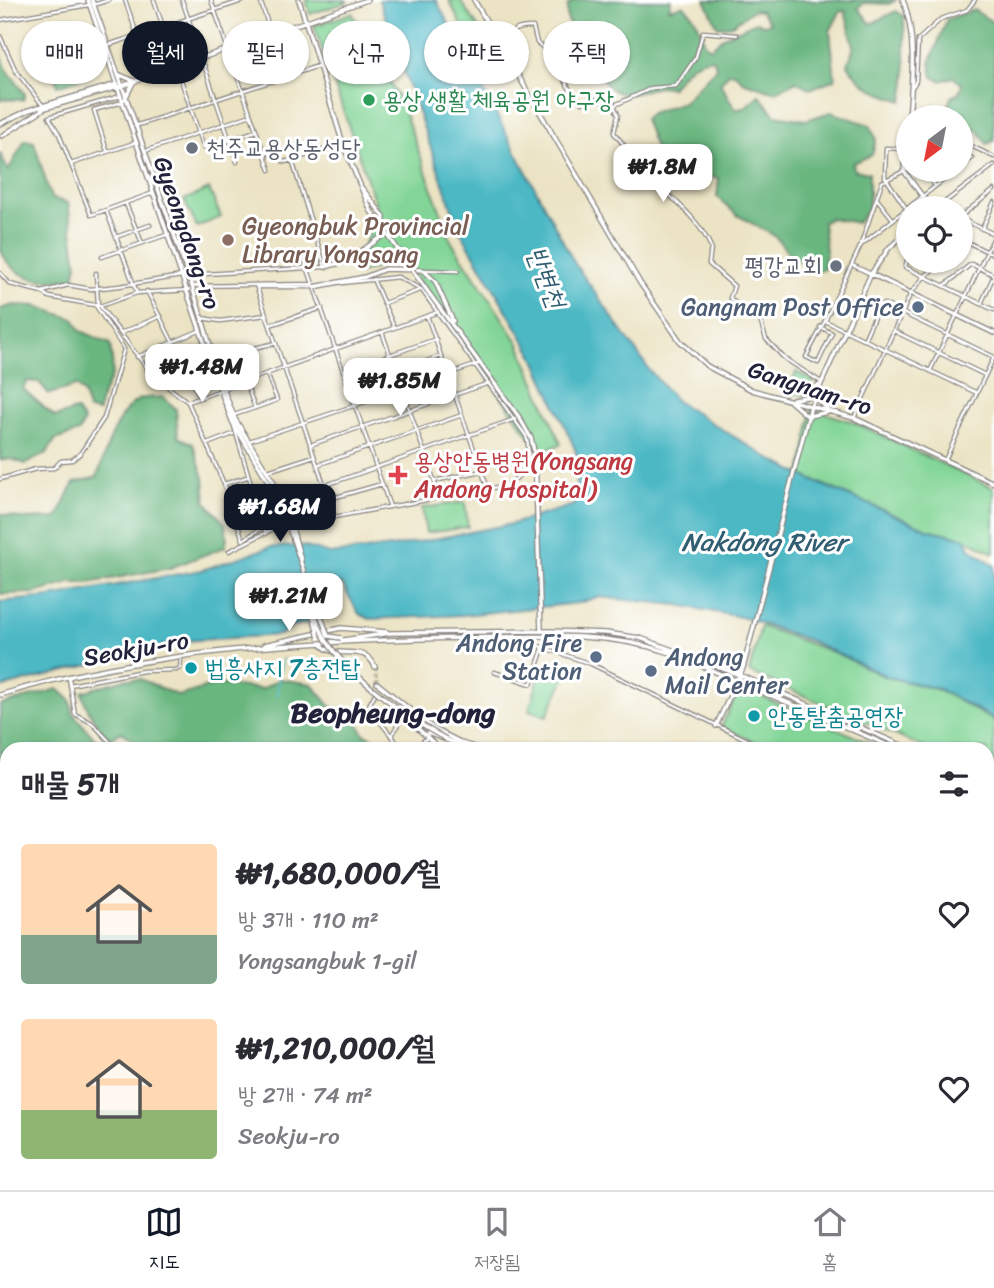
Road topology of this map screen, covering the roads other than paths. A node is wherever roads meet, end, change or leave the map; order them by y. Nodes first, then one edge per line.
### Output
1 (109, 0) edge
2 (125, 0) edge
3 (153, 0) edge
4 (182, 0) edge
5 (211, 0) edge
6 (245, 0) edge
7 (260, 0) edge
8 (299, 0) edge
9 (367, 0) edge
10 (474, 0) edge
11 (903, 0) edge
12 (975, 0) edge
13 (91, 2) edge
14 (214, 10) junction
15 (188, 18) junction
16 (0, 20) edge
17 (98, 21) edge
18 (133, 21) edge
19 (161, 21) edge
20 (180, 21) edge
21 (189, 21) edge
22 (267, 21) edge
23 (306, 21) joint
24 (486, 21) edge
25 (529, 27) edge
26 (309, 31) edge
27 (222, 32) edge
28 (737, 35) dead end
29 (0, 36) edge
30 (122, 41) edge
31 (108, 46) joint
32 (319, 65) junction
33 (115, 73) junction
34 (208, 75) edge
35 (122, 77) edge
36 (123, 84) edge
37 (131, 84) edge
38 (182, 84) edge
39 (240, 84) edge
40 (523, 84) edge
41 (119, 85) junction
42 (106, 89) junction
43 (242, 89) junction
44 (911, 89) junction
45 (216, 98) junction
46 (123, 99) junction
47 (615, 105) junction
48 (910, 105) edge
49 (44, 107) junction
50 (190, 107) junction
51 (251, 115) junction
52 (0, 124) edge
53 (224, 124) junction
54 (135, 126) junction
55 (256, 131) junction
56 (198, 132) junction
57 (2, 136) dead end
58 (230, 139) junction
59 (137, 142) junction
60 (343, 144) junction
61 (973, 147) edge
62 (896, 149) edge
63 (263, 150) junction
64 (144, 151) junction
65 (107, 152) junction
66 (994, 157) edge
67 (292, 160) junction
68 (237, 162) dead end
69 (71, 164) junction
70 (994, 165) edge
71 (270, 170) dead end
72 (896, 174) edge
73 (886, 179) junction
74 (357, 180) junction
75 (913, 182) edge
76 (932, 182) edge
77 (940, 182) edge
78 (935, 186) junction
79 (155, 193) junction
80 (993, 193) edge
81 (898, 196) edge
82 (922, 196) joint
83 (953, 196) edge
84 (877, 199) junction
85 (994, 202) edge
86 (125, 203) junction
87 (973, 209) edge
88 (106, 210) junction
89 (896, 215) edge
90 (892, 218) junction
91 (973, 224) edge
92 (150, 225) dead end
93 (867, 227) junction
94 (982, 229) junction
95 (136, 230) junction
96 (874, 233) junction
97 (169, 234) junction
98 (994, 235) edge
99 (116, 237) junction
100 (896, 241) edge
101 (142, 243) junction
102 (861, 245) junction
103 (973, 245) edge
104 (121, 250) junction
105 (987, 252) junction
106 (321, 255) junction
107 (994, 255) edge
108 (102, 257) dead end
109 (852, 265) junction
110 (325, 267) junction
111 (979, 268) junction
112 (308, 270) junction
113 (423, 270) junction
114 (458, 271) dead end
115 (0, 273) edge
116 (96, 273) dead end
117 (918, 273) edge
118 (928, 273) edge
119 (871, 274) junction
120 (186, 275) junction
121 (994, 275) edge
122 (924, 276) junction
123 (373, 279) junction
124 (135, 284) junction
125 (314, 285) junction
126 (256, 286) junction
127 (944, 286) junction
128 (97, 288) junction
129 (190, 288) junction
130 (421, 289) junction
131 (147, 291) junction
132 (42, 292) junction
133 (137, 293) junction
134 (911, 293) junction
135 (965, 297) junction
136 (384, 303) junction
137 (981, 304) junction
138 (98, 306) junction
139 (322, 309) junction
140 (994, 310) edge
141 (438, 312) junction
142 (902, 313) junction
143 (266, 315) junction
144 (957, 315) junction
145 (161, 316) junction
146 (427, 316) junction
147 (202, 318) junction
148 (825, 321) junction
149 (270, 325) junction
150 (394, 327) junction
151 (820, 327) junction
152 (202, 330) junction
153 (456, 330) junction
154 (845, 330) junction
155 (894, 331) junction
156 (382, 332) junction
157 (121, 333) junction
158 (994, 333) edge
159 (947, 335) junction
160 (436, 339) junction
161 (174, 340) junction
162 (864, 340) junction
163 (276, 343) junction
164 (335, 348) junction
165 (886, 350) junction
166 (939, 353) junction
167 (390, 355) junction
168 (441, 356) junction
169 (137, 357) junction
170 (214, 357) junction
171 (994, 357) edge
172 (479, 364) junction
173 (185, 367) junction
174 (284, 367) junction
175 (343, 370) junction
176 (930, 371) junction
177 (396, 372) junction
178 (267, 373) junction
179 (448, 375) junction
180 (985, 375) junction
181 (245, 381) junction
182 (821, 382) junction
183 (490, 383) junction
184 (161, 384) junction
185 (222, 389) junction
186 (349, 389) junction
187 (403, 390) junction
188 (977, 393) junction
189 (455, 395) junction
190 (200, 397) junction
191 (282, 399) dead end
192 (788, 399) junction
193 (277, 400) junction
194 (188, 402) junction
195 (355, 406) junction
196 (811, 406) junction
197 (255, 408) junction
198 (410, 411) junction
199 (836, 412) junction
200 (234, 415) junction
201 (462, 415) junction
202 (807, 417) junction
203 (854, 418) junction
204 (515, 419) junction
205 (232, 421) junction
206 (303, 423) junction
207 (362, 427) junction
208 (417, 431) junction
209 (234, 434) junction
210 (469, 435) junction
211 (249, 441) junction
212 (206, 444) junction
213 (310, 445) junction
214 (369, 447) junction
215 (424, 451) junction
216 (314, 456) junction
217 (945, 460) junction
218 (317, 466) junction
219 (376, 467) junction
220 (268, 471) junction
221 (482, 471) junction
222 (247, 477) junction
223 (0, 479) edge
224 (434, 481) junction
225 (994, 483) edge
226 (224, 484) junction
227 (382, 484) junction
228 (324, 485) junction
229 (274, 488) junction
230 (488, 489) junction
231 (440, 498) junction
232 (329, 499) junction
233 (282, 500) junction
234 (390, 507) junction
235 (282, 509) junction
236 (302, 514) junction
237 (335, 516) junction
238 (291, 522) junction
239 (283, 524) dead end
240 (263, 527) junction
241 (266, 534) junction
242 (249, 538) junction
243 (247, 543) junction
244 (229, 551) dead end
245 (303, 569) junction
246 (391, 633) junction
247 (541, 634) junction
248 (513, 637) junction
249 (341, 639) junction
250 (321, 644) junction
251 (258, 646) junction
252 (544, 647) junction
253 (181, 658) junction
254 (375, 667) dead end
255 (494, 672) dead end
256 (69, 678) junction
257 (739, 678) junction
258 (70, 685) junction
259 (376, 692) junction
260 (0, 695) edge
261 (404, 715) junction
262 (716, 726) junction
263 (423, 731) junction
264 (391, 736) junction
265 (429, 736) junction
266 (110, 742) edge
267 (396, 742) edge
268 (422, 742) edge
269 (434, 742) edge
270 (454, 742) edge
271 (454, 742) edge
272 (457, 742) edge
273 (751, 742) edge
274 (881, 742) edge
275 (892, 742) edge

1 - 13 street
2 - 18 street
3 - 19 street
4 - 15 street
5 - 14 street
6 - 14 street
7 - 22 street
8 - 23 street
9 - 23 street
10 - 24 street, Gangnam-ro
11 - 44 street
12 - 44 street
13 - 16 street
13 - 17 street, Gyeongdong-ro
13 - 33 street, Gyeongdong-ro
14 - 15 street
14 - 27 street
15 - 20 street
15 - 21 street
25 - 47 street
26 - 32 street
28 - 47 street
29 - 49 street
30 - 31 street
31 - 33 street, Gyeongdong-ro
32 - 43 street
32 - 60 street
33 - 35 street
33 - 41 street, Gyeongdong-ro
33 - 42 street
34 - 45 street
36 - 41 street
37 - 46 street
38 - 50 street
39 - 43 street
40 - 192 street, Gangnam-ro
41 - 42 street
41 - 46 street, Gyeongdong-ro
42 - 46 street
42 - 49 street
43 - 45 street
43 - 51 street
44 - 48 street
45 - 50 street
45 - 53 street
46 - 54 street, Gyeongdong-ro
46 - 59 street, Gyeongdong-ro
46 - 65 street
46 - 69 street
47 - 182 street
49 - 52 street
49 - 57 street
50 - 54 street
50 - 56 street
51 - 53 street
51 - 55 street
53 - 56 street
53 - 58 street
54 - 64 street, Gyeongdong-ro
55 - 58 street
55 - 63 street
56 - 58 street
56 - 64 street
58 - 68 street
59 - 65 street
59 - 79 street, Gyeongdong-ro
60 - 67 street
60 - 74 street
61 - 66 street
62 - 73 street
63 - 67 street
63 - 71 street
64 - 120 street, Gyeongdong-ro
65 - 69 street
67 - 106 street
69 - 88 street
70 - 83 street
72 - 73 street
73 - 81 street
73 - 84 street
74 - 110 street
74 - 153 street, bridge
75 - 82 street
76 - 78 street
77 - 78 street
78 - 82 street
79 - 86 street
79 - 97 street, Gyeongdong-ro
80 - 87 street
84 - 90 street
84 - 93 street
85 - 94 street
86 - 88 street
86 - 95 street
88 - 99 street
89 - 90 street
90 - 96 street
91 - 94 street
92 - 95 street
93 - 96 street
93 - 102 street
94 - 98 street
95 - 99 street
95 - 101 street
96 - 102 street
97 - 101 street
97 - 120 street, Gyeongdong-ro
98 - 105 street
99 - 104 street
100 - 119 street
101 - 104 street
102 - 109 street
103 - 105 street
104 - 108 street
104 - 124 street
105 - 107 street
105 - 111 street
106 - 110 street
106 - 112 street
109 - 119 street
109 - 148 street
110 - 112 street
111 - 121 street
111 - 127 street
111 - 135 street
112 - 120 street
112 - 125 street
113 - 114 street
113 - 125 street
113 - 153 street
115 - 132 street
116 - 128 street
117 - 122 street
118 - 122 street
119 - 134 street
119 - 154 street
120 - 124 street
120 - 129 street, Gyeongdong-ro
121 - 137 street
122 - 127 street
122 - 134 street
123 - 125 street
123 - 130 street
123 - 136 street
124 - 128 street
124 - 133 street
125 - 126 street
125 - 139 street
126 - 129 street
126 - 143 street
127 - 135 street
128 - 132 street
128 - 138 street
129 - 131 street
129 - 147 street, Gyeongdong-ro
129 - 152 street, Gyeongdong-ro
130 - 136 street
130 - 141 street
131 - 133 street
131 - 145 street
132 - 138 street
133 - 138 street
134 - 142 street
134 - 144 street
135 - 137 street
135 - 144 street
136 - 150 street
137 - 140 street
138 - 157 street
138 - 223 street
139 - 149 street
139 - 164 street
141 - 146 street
141 - 172 street
142 - 155 street
142 - 159 street
142 - 162 street
143 - 147 street
143 - 149 street
144 - 158 street
144 - 159 street
145 - 157 street
145 - 161 street
146 - 150 street
146 - 160 street
147 - 170 street, Gyeongdong-ro
148 - 151 street
148 - 154 street
149 - 163 street
150 - 156 street
151 - 151 street
152 - 161 street
152 - 185 street, Gyeongdong-ro
153 - 172 street
154 - 162 street
154 - 182 street
155 - 165 street
155 - 166 street
156 - 164 street
156 - 167 street
157 - 169 street
159 - 166 street
159 - 171 street
160 - 167 street
160 - 168 street
161 - 169 street
161 - 173 street
162 - 165 street
163 - 170 street
163 - 174 street
164 - 174 street
164 - 175 street
165 - 176 street
165 - 203 street
166 - 176 street
166 - 180 street
167 - 175 street
167 - 177 street
168 - 177 street
168 - 179 street
169 - 184 street
170 - 185 street, Gyeongdong-ro
171 - 180 street
172 - 179 street
172 - 183 street
172 - 247 street
173 - 184 street
173 - 190 street
174 - 178 street
174 - 206 street
175 - 186 street
176 - 188 street
177 - 186 street
177 - 187 street
178 - 181 street
178 - 193 street
179 - 187 street
179 - 189 street
180 - 188 street
181 - 185 street
181 - 197 street
182 - 192 street
182 - 196 street
182 - 199 street
183 - 189 street
183 - 204 street
184 - 194 street
185 - 190 street
185 - 200 street, Gyeongdong-ro
185 - 205 street, Gyeongdong-ro
186 - 195 street
187 - 195 street
187 - 198 street
188 - 217 street
189 - 198 street
189 - 201 street
190 - 194 street
191 - 193 street
192 - 196 street, Gangnam-ro
192 - 202 street
193 - 197 street
194 - 212 street
195 - 206 street
195 - 207 street
196 - 199 street, Gangnam-ro
196 - 202 street
197 - 200 street
198 - 207 street
198 - 208 street
199 - 202 street
199 - 203 street, Gangnam-ro
200 - 211 street, Gyeongdong-ro
201 - 208 street
201 - 210 street
202 - 257 street
203 - 217 street, Gangnam-ro
204 - 210 street
204 - 230 street
205 - 209 street
205 - 229 street, Gyeongdong-ro
206 - 211 street
206 - 213 street
207 - 213 street
207 - 214 street
208 - 214 street
208 - 215 street
209 - 212 street
209 - 222 street
210 - 215 street
210 - 221 street
211 - 220 street, Gyeongdong-ro
212 - 226 street
213 - 216 street
214 - 218 street
214 - 219 street
215 - 219 street
215 - 224 street
216 - 218 street
216 - 220 street
217 - 225 street, Gangnam-ro
218 - 228 street
219 - 227 street
219 - 228 street
220 - 233 street, Gyeongdong-ro
221 - 224 street
221 - 230 street
222 - 226 street
222 - 240 street
224 - 231 street
226 - 242 street
227 - 232 street
227 - 234 street
228 - 232 street
228 - 233 street
229 - 233 street, Gyeongdong-ro
229 - 235 street
230 - 231 street
231 - 234 street
232 - 237 street
233 - 235 street, Gyeongdong-ro
234 - 237 street
235 - 236 street
235 - 238 street
235 - 245 street
236 - 237 street
236 - 238 street
238 - 245 street
239 - 241 street
240 - 241 street
240 - 242 street
241 - 243 street
242 - 243 street
243 - 244 street
245 - 249 street, bridge
245 - 250 street, bridge
245 - 270 street, bridge
246 - 247 street
246 - 249 street
246 - 251 street
247 - 248 street
247 - 257 street
248 - 250 street
248 - 252 street
249 - 250 street
250 - 251 street, Seokju-ro
250 - 254 street
251 - 253 street, Seokju-ro
252 - 255 street
252 - 262 street
253 - 256 street, Seokju-ro
253 - 258 street
256 - 258 street
256 - 260 street, Seokju-ro
257 - 262 street
257 - 274 street
257 - 275 street
258 - 266 street
259 - 261 street
259 - 264 street
259 - 272 street
261 - 263 street
261 - 264 street
262 - 273 street
263 - 265 street
263 - 271 street
264 - 267 street
265 - 268 street
265 - 269 street

